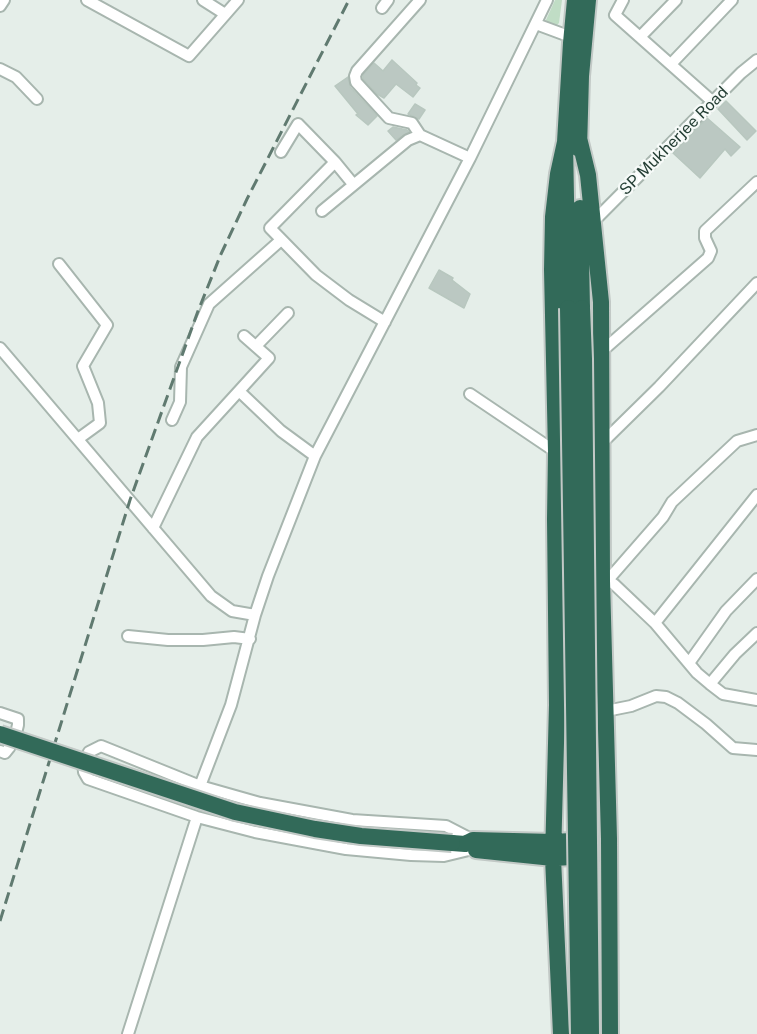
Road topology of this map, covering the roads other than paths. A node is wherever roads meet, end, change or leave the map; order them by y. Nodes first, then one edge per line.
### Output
1 (4, 0) edge
2 (87, 0) edge
3 (203, 0) edge
4 (238, 0) edge
5 (420, 0) edge
6 (547, 0) edge
7 (575, 0) edge
8 (588, 0) edge
9 (623, 0) edge
10 (676, 0) edge
11 (732, 0) edge
12 (0, 6) edge
13 (225, 14) junction
14 (536, 24) junction
15 (571, 37) junction
16 (640, 37) junction
17 (757, 60) edge
18 (670, 64) junction
19 (0, 69) edge
20 (37, 99) dead end
21 (713, 102) junction
22 (420, 135) junction
23 (572, 140) junction
24 (281, 152) dead end
25 (470, 158) junction
26 (335, 162) junction
27 (757, 182) edge
28 (353, 184) junction
29 (322, 211) dead end
30 (592, 223) junction
31 (281, 240) junction
32 (59, 264) dead end
33 (757, 283) edge
34 (575, 308) junction
35 (288, 313) dead end
36 (385, 322) junction
37 (244, 336) dead end
38 (256, 346) junction
39 (0, 348) edge
40 (601, 352) junction
41 (239, 391) junction
42 (470, 394) dead end
43 (172, 420) dead end
44 (757, 435) edge
45 (78, 439) junction
46 (601, 444) junction
47 (556, 452) junction
48 (315, 456) junction
49 (757, 495) edge
50 (153, 528) junction
51 (757, 579) edge
52 (605, 580) junction
53 (255, 615) junction
54 (655, 624) junction
55 (757, 633) edge
56 (128, 636) dead end
57 (250, 639) junction
58 (689, 663) junction
59 (710, 684) junction
60 (757, 700) edge
61 (606, 711) junction
62 (0, 713) edge
63 (0, 734) edge
64 (757, 750) edge
65 (0, 751) edge
66 (200, 786) junction
67 (197, 817) junction
68 (466, 844) junction
69 (609, 847) junction
70 (553, 850) junction
71 (128, 1034) edge
72 (561, 1034) edge
73 (579, 1034) edge
74 (591, 1034) edge
75 (610, 1034) edge

1 - 12 street
2 - 13 street
3 - 13 street
4 - 13 street
5 - 22 street
6 - 14 street
7 - 15 highway
8 - 23 highway
9 - 16 street
10 - 16 street
11 - 18 street
14 - 15 street
14 - 25 street
15 - 23 highway
16 - 18 street
17 - 21 street, SP Mukherjee Road
18 - 21 street
19 - 20 street
21 - 30 street, SP Mukherjee Road
22 - 25 street
22 - 28 street
23 - 30 highway
23 - 34 highway
23 - 47 highway
24 - 26 street
25 - 36 street
26 - 28 street
26 - 31 street
27 - 40 street
28 - 29 street
30 - 40 highway
31 - 36 street
31 - 43 street
32 - 45 street
33 - 46 street
34 - 73 highway, bridge
34 - 74 highway, bridge
35 - 38 street
36 - 48 street
37 - 38 street
38 - 41 street
39 - 45 street
40 - 46 highway
41 - 48 street
41 - 50 street
42 - 47 street
44 - 52 street
45 - 50 street
46 - 52 highway
47 - 70 highway
48 - 53 street
49 - 54 street
50 - 53 street
51 - 58 street
52 - 54 street
52 - 61 highway
53 - 57 street
54 - 58 street
55 - 59 street
56 - 57 street
57 - 66 street
58 - 59 street
59 - 60 street
61 - 64 street
61 - 69 highway
62 - 65 street
63 - 68 highway, bridge
66 - 67 street
66 - 68 street
67 - 68 street
67 - 71 street
68 - 70 highway
69 - 70 highway
69 - 75 highway
70 - 72 highway

